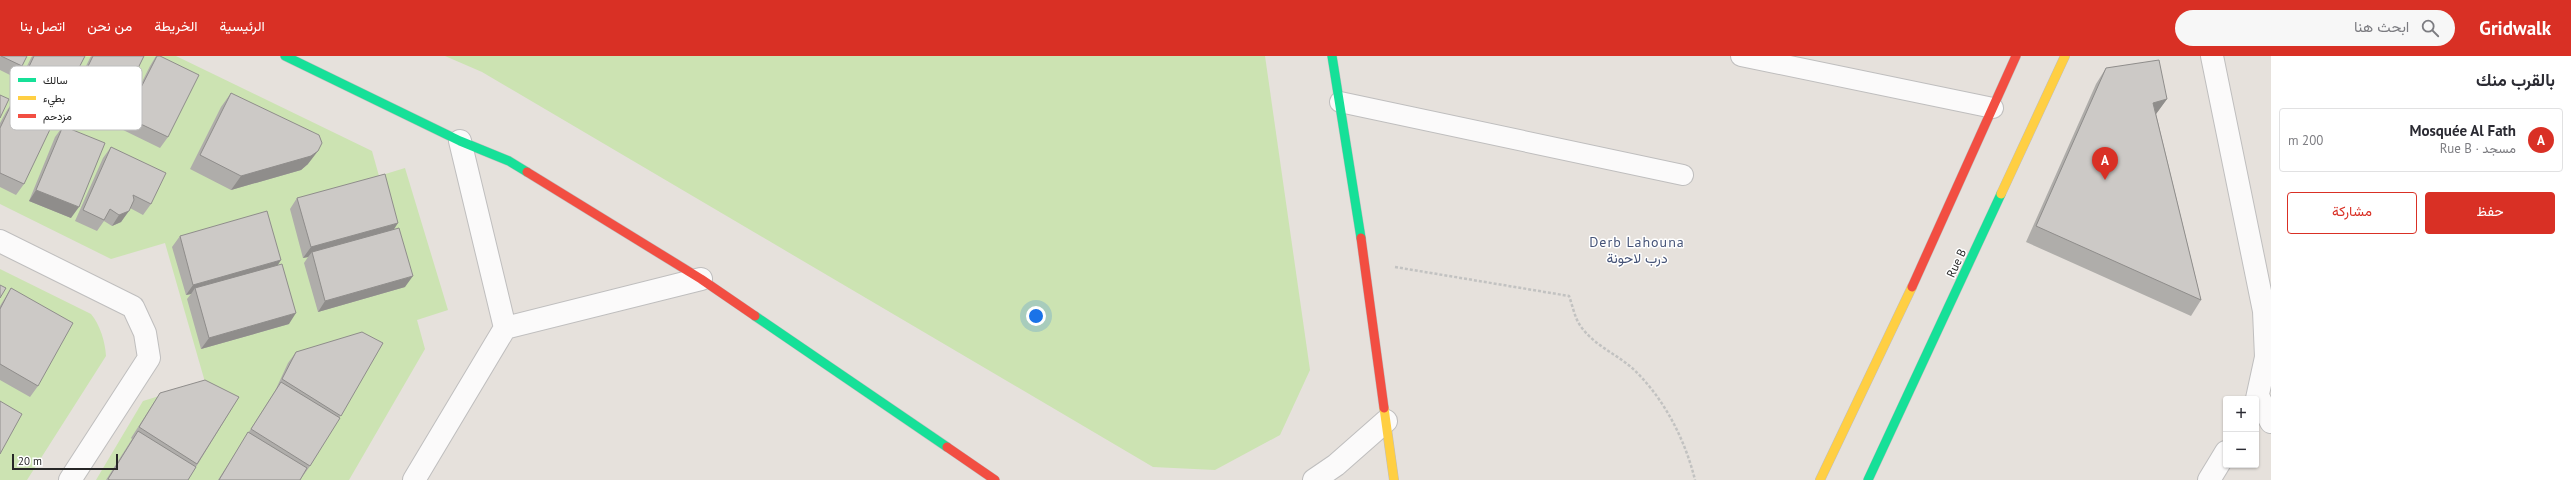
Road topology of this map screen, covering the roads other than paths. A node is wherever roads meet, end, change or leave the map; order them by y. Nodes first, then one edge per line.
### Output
1 (285, 56) edge
2 (1332, 56) edge
3 (1741, 56) edge
4 (2016, 56) edge
5 (2065, 56) edge
6 (2212, 56) edge
7 (1340, 102) junction
8 (1993, 108) junction
9 (460, 141) junction
10 (1683, 175) dead end
11 (0, 241) edge
12 (701, 279) junction
13 (2267, 310) edge
14 (505, 328) junction
15 (2258, 396) edge
16 (2259, 404) edge
17 (1386, 421) junction
18 (2271, 422) edge
19 (2223, 457) edge
20 (70, 480) edge
21 (414, 480) edge
22 (995, 480) edge
23 (1314, 480) edge
24 (1394, 480) edge
25 (1820, 480) edge
26 (1868, 480) edge
27 (2209, 480) edge

1 - 9 street
2 - 7 street
3 - 8 lane
4 - 8 street
5 - 26 street, Rue B
6 - 13 street
7 - 10 lane
7 - 17 street
8 - 25 street
9 - 12 street
9 - 14 street
11 - 20 street
12 - 14 street
12 - 22 street
13 - 15 street
14 - 21 street
16 - 18 street
17 - 23 street
17 - 24 street
19 - 27 street

